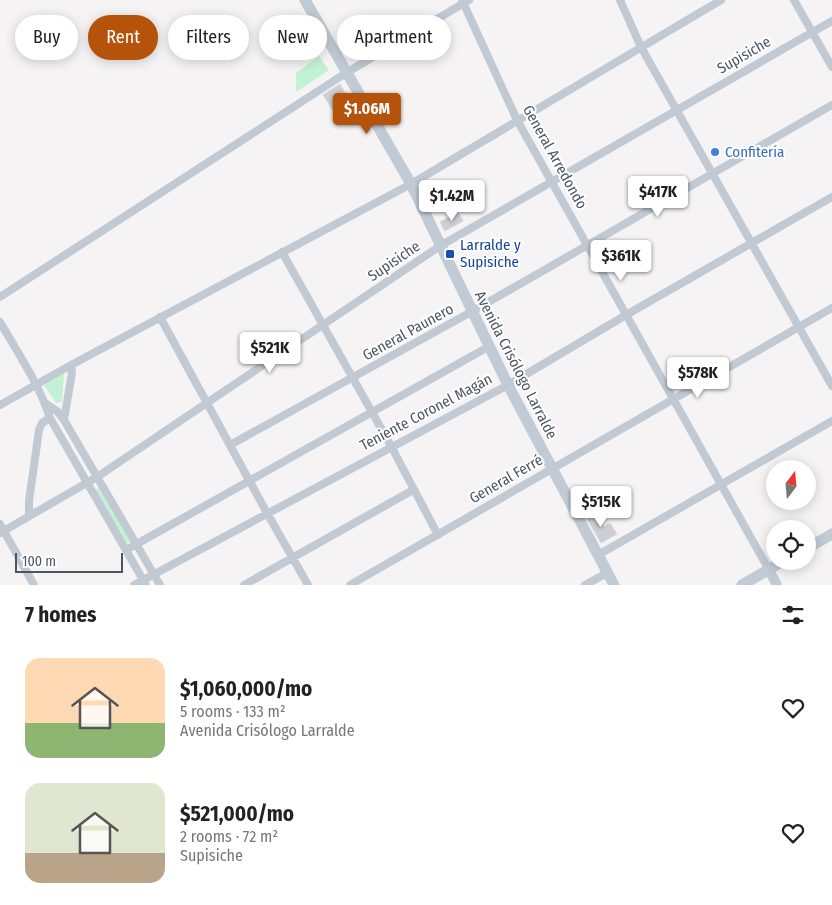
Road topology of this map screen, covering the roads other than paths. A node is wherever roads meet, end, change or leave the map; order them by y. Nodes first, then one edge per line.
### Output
1 (305, 0) edge
2 (620, 0) edge
3 (721, 0) edge
4 (794, 0) edge
5 (465, 1) edge
6 (832, 20) edge
7 (812, 32) junction
8 (641, 47) junction
9 (832, 67) edge
10 (346, 73) junction
11 (832, 104) edge
12 (678, 110) junction
13 (517, 120) junction
14 (713, 174) junction
15 (551, 182) junction
16 (411, 184) junction
17 (832, 197) edge
18 (751, 244) junction
19 (440, 246) junction
20 (587, 246) junction
21 (282, 252) junction
22 (0, 297) edge
23 (832, 308) edge
24 (472, 312) junction
25 (626, 315) junction
26 (160, 318) junction
27 (0, 322) edge
28 (324, 324) junction
29 (799, 327) junction
30 (488, 346) junction
31 (71, 365) junction
32 (353, 378) junction
33 (35, 384) junction
34 (508, 385) junction
35 (832, 386) edge
36 (673, 400) junction
37 (206, 402) junction
38 (45, 404) junction
39 (0, 405) edge
40 (372, 411) junction
41 (50, 418) junction
42 (64, 420) junction
43 (832, 421) edge
44 (230, 445) junction
45 (391, 446) junction
46 (552, 468) junction
47 (97, 477) junction
48 (249, 480) junction
49 (87, 483) junction
50 (722, 484) junction
51 (413, 490) junction
52 (267, 513) junction
53 (29, 516) junction
54 (1, 529) edge
55 (832, 534) edge
56 (438, 535) junction
57 (816, 543) edge
58 (136, 544) junction
59 (126, 550) junction
60 (598, 555) junction
61 (293, 558) junction
62 (766, 565) edge
63 (769, 570) joint
64 (607, 573) junction
65 (154, 574) junction
66 (145, 582) edge
67 (34, 585) edge
68 (134, 585) edge
69 (160, 585) edge
70 (244, 585) edge
71 (308, 585) edge
72 (350, 585) edge
73 (585, 585) edge
74 (614, 585) edge
75 (742, 585) edge
76 (777, 585) edge

1 - 10 main road, Avenida Crisólogo Larralde
2 - 8 street
3 - 8 street
4 - 7 street
5 - 10 street
5 - 13 street, General Arredondo
6 - 7 street, Supisiche
7 - 9 street
7 - 12 street, Supisiche
8 - 12 street
8 - 13 street
10 - 16 main road, Avenida Crisólogo Larralde
10 - 22 street
11 - 14 street, General Paunero
12 - 14 street
12 - 15 street, Supisiche
13 - 15 street, General Arredondo
13 - 16 street
14 - 18 street
14 - 20 street, General Paunero
15 - 19 street, Supisiche
15 - 20 street, General Arredondo
16 - 19 main road, Avenida Crisólogo Larralde
16 - 21 street
17 - 18 street, Teniente Coronel Magán
18 - 25 street, Teniente Coronel Magán
18 - 29 street
19 - 24 main road, Avenida Crisólogo Larralde
19 - 28 street, Supisiche
20 - 24 street, General Paunero
20 - 25 street, General Arredondo
21 - 26 street
21 - 28 street
23 - 29 street, General Ferré
24 - 30 main road, Avenida Crisólogo Larralde
24 - 32 street, General Paunero
25 - 34 street, Teniente Coronel Magán
25 - 36 street, General Arredondo
26 - 31 street
26 - 37 street
27 - 33 street
28 - 32 street
28 - 37 street, Supisiche
29 - 35 street
29 - 36 street, General Ferré
30 - 34 main road, Avenida Crisólogo Larralde
30 - 40 street
31 - 33 street
31 - 42 street
32 - 40 street
32 - 44 street, General Paunero
33 - 38 street
33 - 39 street
34 - 45 street, Teniente Coronel Magán
34 - 46 main road, Avenida Crisólogo Larralde
36 - 46 street, General Ferré
36 - 50 street, General Arredondo
37 - 44 street
37 - 47 street, Supisiche
38 - 41 street
38 - 42 street
40 - 45 street
40 - 48 street
41 - 49 street
41 - 53 street
42 - 47 street
43 - 50 street
44 - 48 street
45 - 51 street
45 - 52 street, Teniente Coronel Magán
46 - 56 street, General Ferré
46 - 60 main road, Avenida Crisólogo Larralde
47 - 49 street, Supisiche
47 - 58 street
48 - 52 street
48 - 58 street
49 - 53 street
49 - 59 street
50 - 60 street
50 - 62 street, General Arredondo
51 - 56 street
51 - 61 street
52 - 61 street
52 - 65 street, Teniente Coronel Magán
53 - 54 street
54 - 67 street
55 - 57 main road
56 - 72 street, General Ferré
58 - 59 street
58 - 65 street
59 - 66 street
60 - 64 main road, Avenida Crisólogo Larralde
61 - 70 street
61 - 71 street
63 - 75 main road
63 - 76 street, General Arredondo
64 - 73 street
64 - 74 main road, Avenida Crisólogo Larralde
65 - 66 street, Teniente Coronel Magán
65 - 69 street
66 - 68 street, Teniente Coronel Magán

